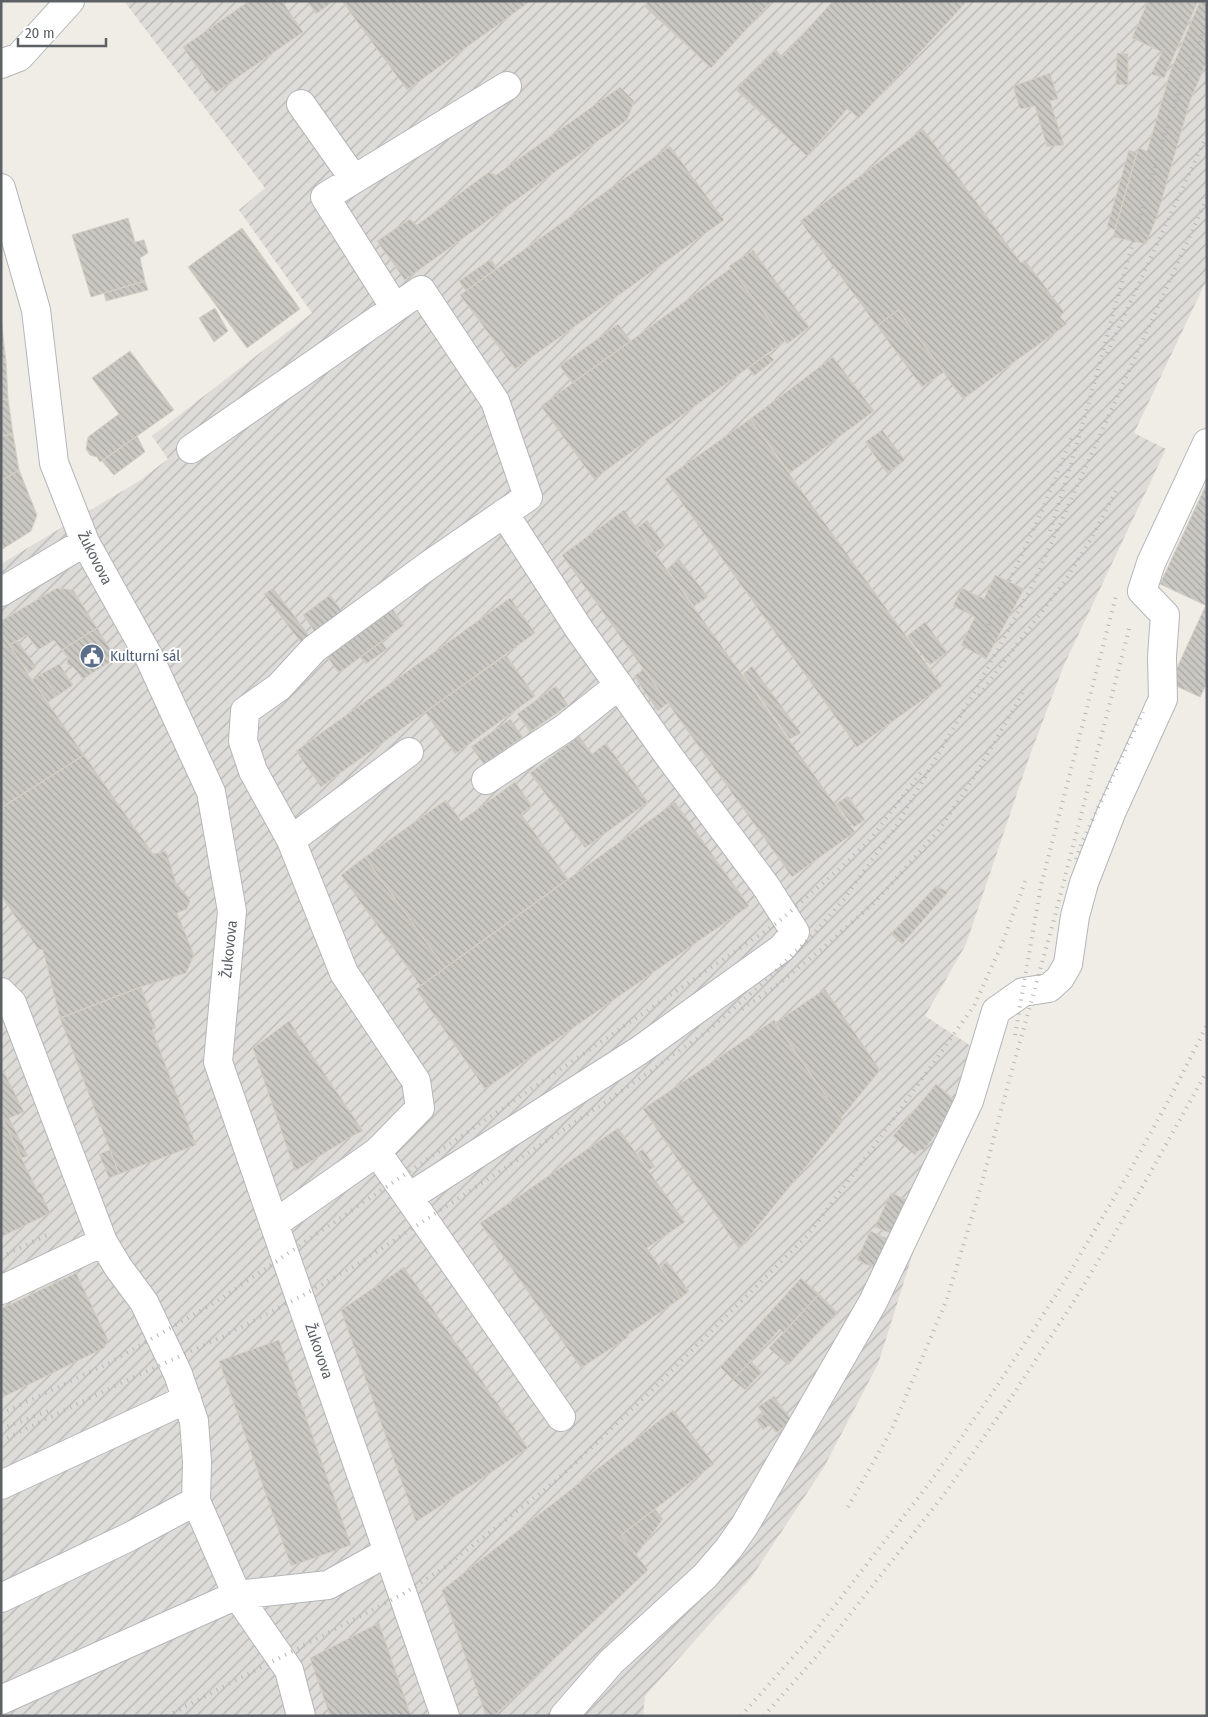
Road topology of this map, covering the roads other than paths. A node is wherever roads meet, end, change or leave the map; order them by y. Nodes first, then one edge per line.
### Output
1 (70, 1) edge
2 (1, 64) edge
3 (507, 86) dead end
4 (301, 104) dead end
5 (354, 179) junction
6 (2, 193) edge
7 (395, 308) junction
8 (1207, 443) edge
9 (191, 449) dead end
10 (504, 513) junction
11 (85, 542) junction
12 (1, 592) edge
13 (619, 685) junction
14 (409, 752) dead end
15 (486, 780) dead end
16 (291, 840) junction
17 (1, 992) edge
18 (377, 1152) junction
19 (409, 1198) junction
20 (274, 1224) junction
21 (103, 1242) junction
22 (1, 1290) edge
23 (186, 1399) junction
24 (561, 1417) dead end
25 (1, 1485) edge
26 (196, 1501) junction
27 (388, 1552) junction
28 (236, 1595) junction
29 (1, 1598) edge
30 (1, 1700) edge
31 (301, 1716) edge
32 (445, 1716) edge
33 (564, 1716) edge

1 - 2 street
3 - 5 street
4 - 5 street
5 - 7 street
6 - 11 street, Žukovova
7 - 9 street
7 - 10 street
8 - 33 street
10 - 13 street
10 - 16 street
11 - 12 street
11 - 20 street, Žukovova
13 - 15 street
13 - 19 street
14 - 16 street
16 - 18 street
17 - 21 street
18 - 19 street
18 - 20 street
19 - 24 street
20 - 27 street, Žukovova
21 - 22 street
21 - 23 street
23 - 25 street
23 - 26 street
26 - 28 street
26 - 29 street
27 - 28 street
27 - 32 street, Žukovova
28 - 30 street
28 - 31 street

